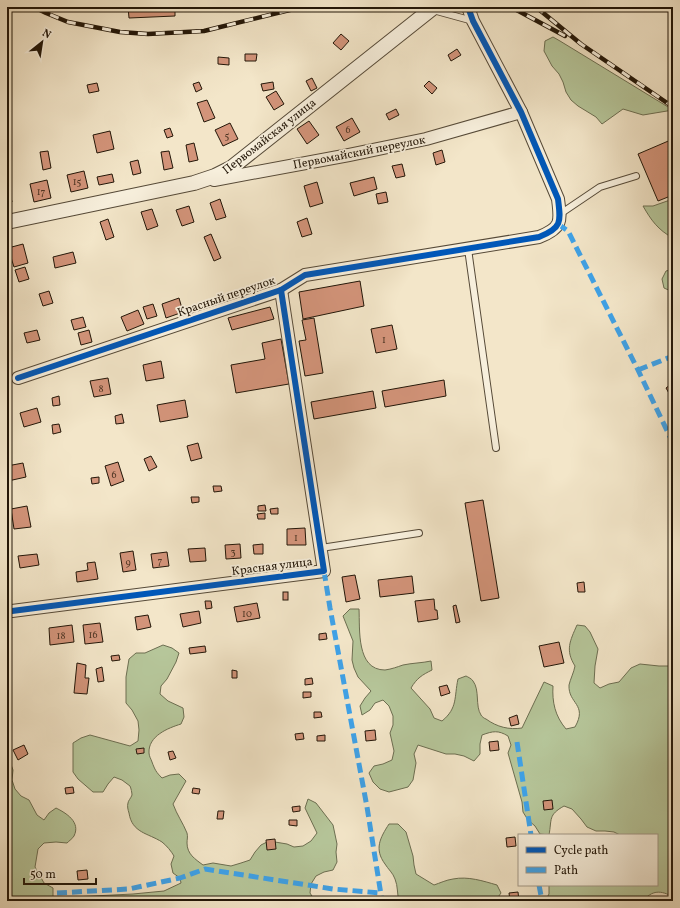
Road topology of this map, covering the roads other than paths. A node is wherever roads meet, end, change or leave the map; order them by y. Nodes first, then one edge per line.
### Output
1 (468, 7) edge
2 (432, 8) edge
3 (473, 21) junction
4 (521, 112) junction
5 (636, 176) dead end
6 (194, 183) junction
7 (559, 219) junction
8 (7, 222) edge
9 (468, 249) junction
10 (281, 290) junction
11 (18, 378) dead end
12 (496, 448) dead end
13 (419, 534) dead end
14 (321, 548) junction
15 (12, 611) dead end

1 - 3 street
2 - 3 lane
2 - 6 street, Первомайская улица
3 - 4 street
4 - 6 street, Первомайский переулок
4 - 7 street
5 - 7 lane
6 - 8 street, Первомайская улица
7 - 9 street, Красный переулок
9 - 10 street, Красный переулок
9 - 12 lane
10 - 11 street, Красный переулок
10 - 14 street, Красная улица
13 - 14 lane
14 - 15 street, Красная улица

